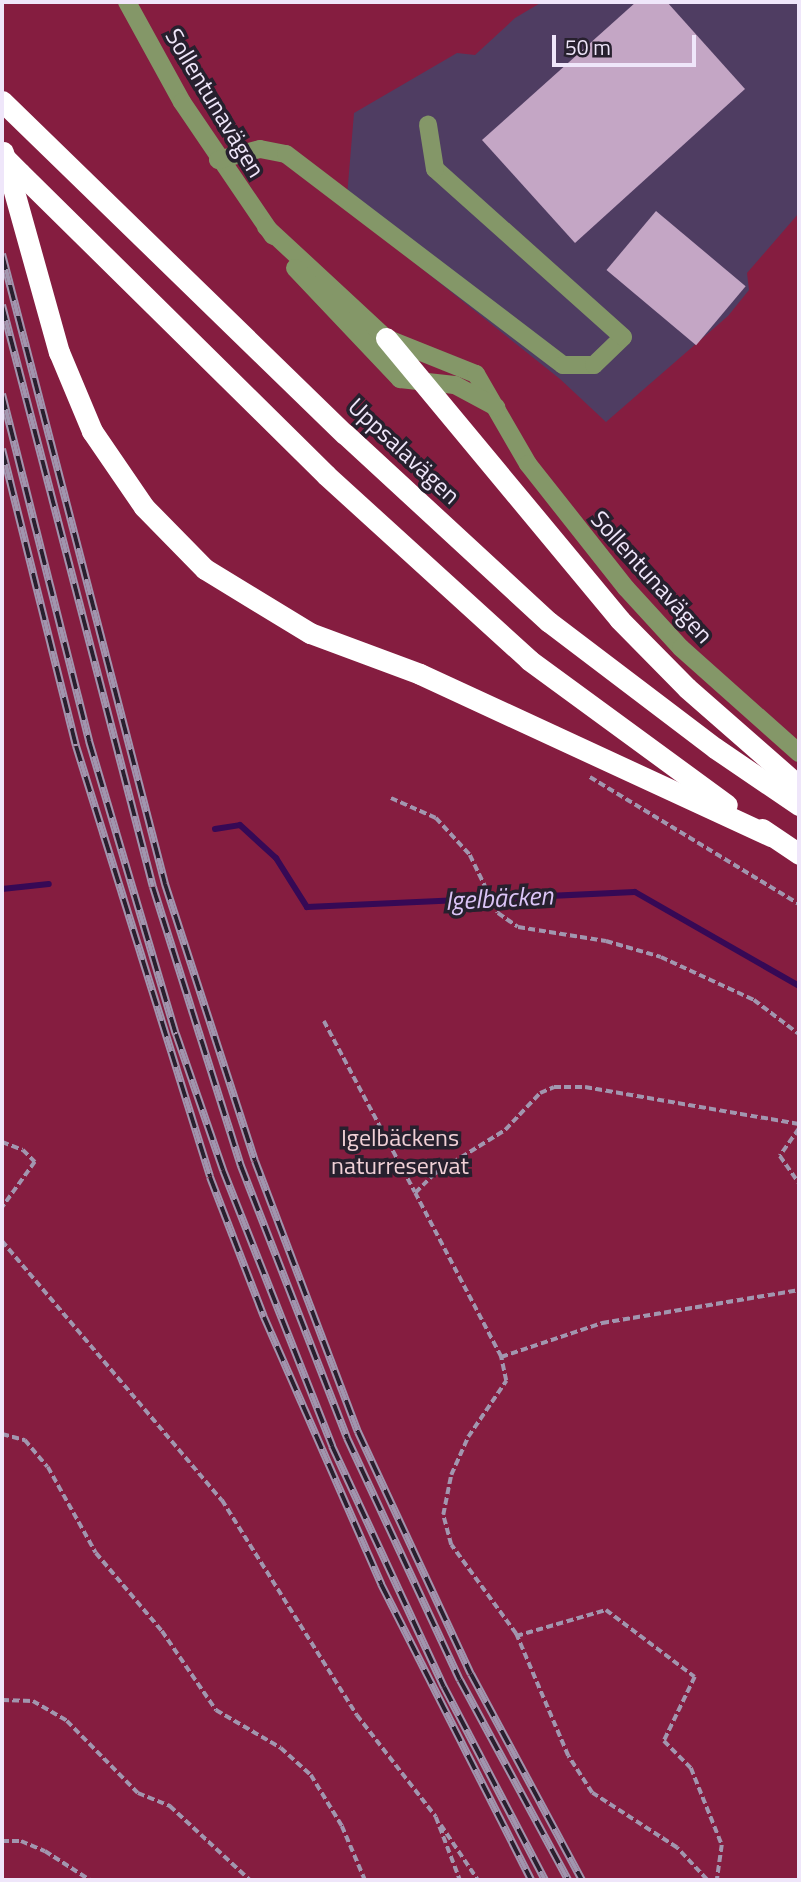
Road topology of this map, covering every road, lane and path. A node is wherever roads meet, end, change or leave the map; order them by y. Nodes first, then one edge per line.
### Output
1 (127, 2) edge
2 (2, 101) edge
3 (428, 125) dead end
4 (2, 147) edge
5 (2, 155) edge
6 (218, 159) junction
7 (266, 227) junction
8 (386, 338) junction
9 (428, 383) junction
10 (499, 409) junction
11 (799, 753) edge
12 (585, 774) dead end
13 (799, 786) edge
14 (391, 798) dead end
15 (799, 805) edge
16 (772, 836) junction
17 (799, 854) edge
18 (799, 904) edge
19 (324, 1021) dead end
20 (799, 1034) edge
21 (799, 1127) edge
22 (2, 1142) edge
23 (799, 1183) edge
24 (415, 1193) junction
25 (2, 1208) edge
26 (2, 1241) edge
27 (799, 1290) edge
28 (501, 1357) junction
29 (2, 1434) edge
30 (516, 1636) junction
31 (2, 1700) edge
32 (436, 1817) junction
33 (2, 1841) edge
34 (90, 1880) edge
35 (250, 1880) edge
36 (365, 1880) edge
37 (460, 1880) edge
38 (478, 1880) edge
39 (707, 1880) edge
40 (717, 1880) edge

1 - 6 street, Sollentunavägen
2 - 15 highway, Uppsalavägen
3 - 6 street
4 - 16 highway
5 - 16 highway, bridge
6 - 7 street, Sollentunavägen
7 - 8 street, Sollentunavägen
7 - 9 street, Sollentunavägen
8 - 9 highway
8 - 10 street, Sollentunavägen
9 - 10 street, Sollentunavägen
9 - 13 highway
10 - 11 street, Sollentunavägen
12 - 18 path
14 - 20 path
16 - 17 highway
19 - 24 path
21 - 23 path
21 - 24 path
22 - 25 path
24 - 28 path
26 - 32 path
27 - 28 path
28 - 30 path
29 - 36 path
30 - 39 path
30 - 40 path
31 - 35 path
32 - 37 path
32 - 38 path
33 - 34 path

